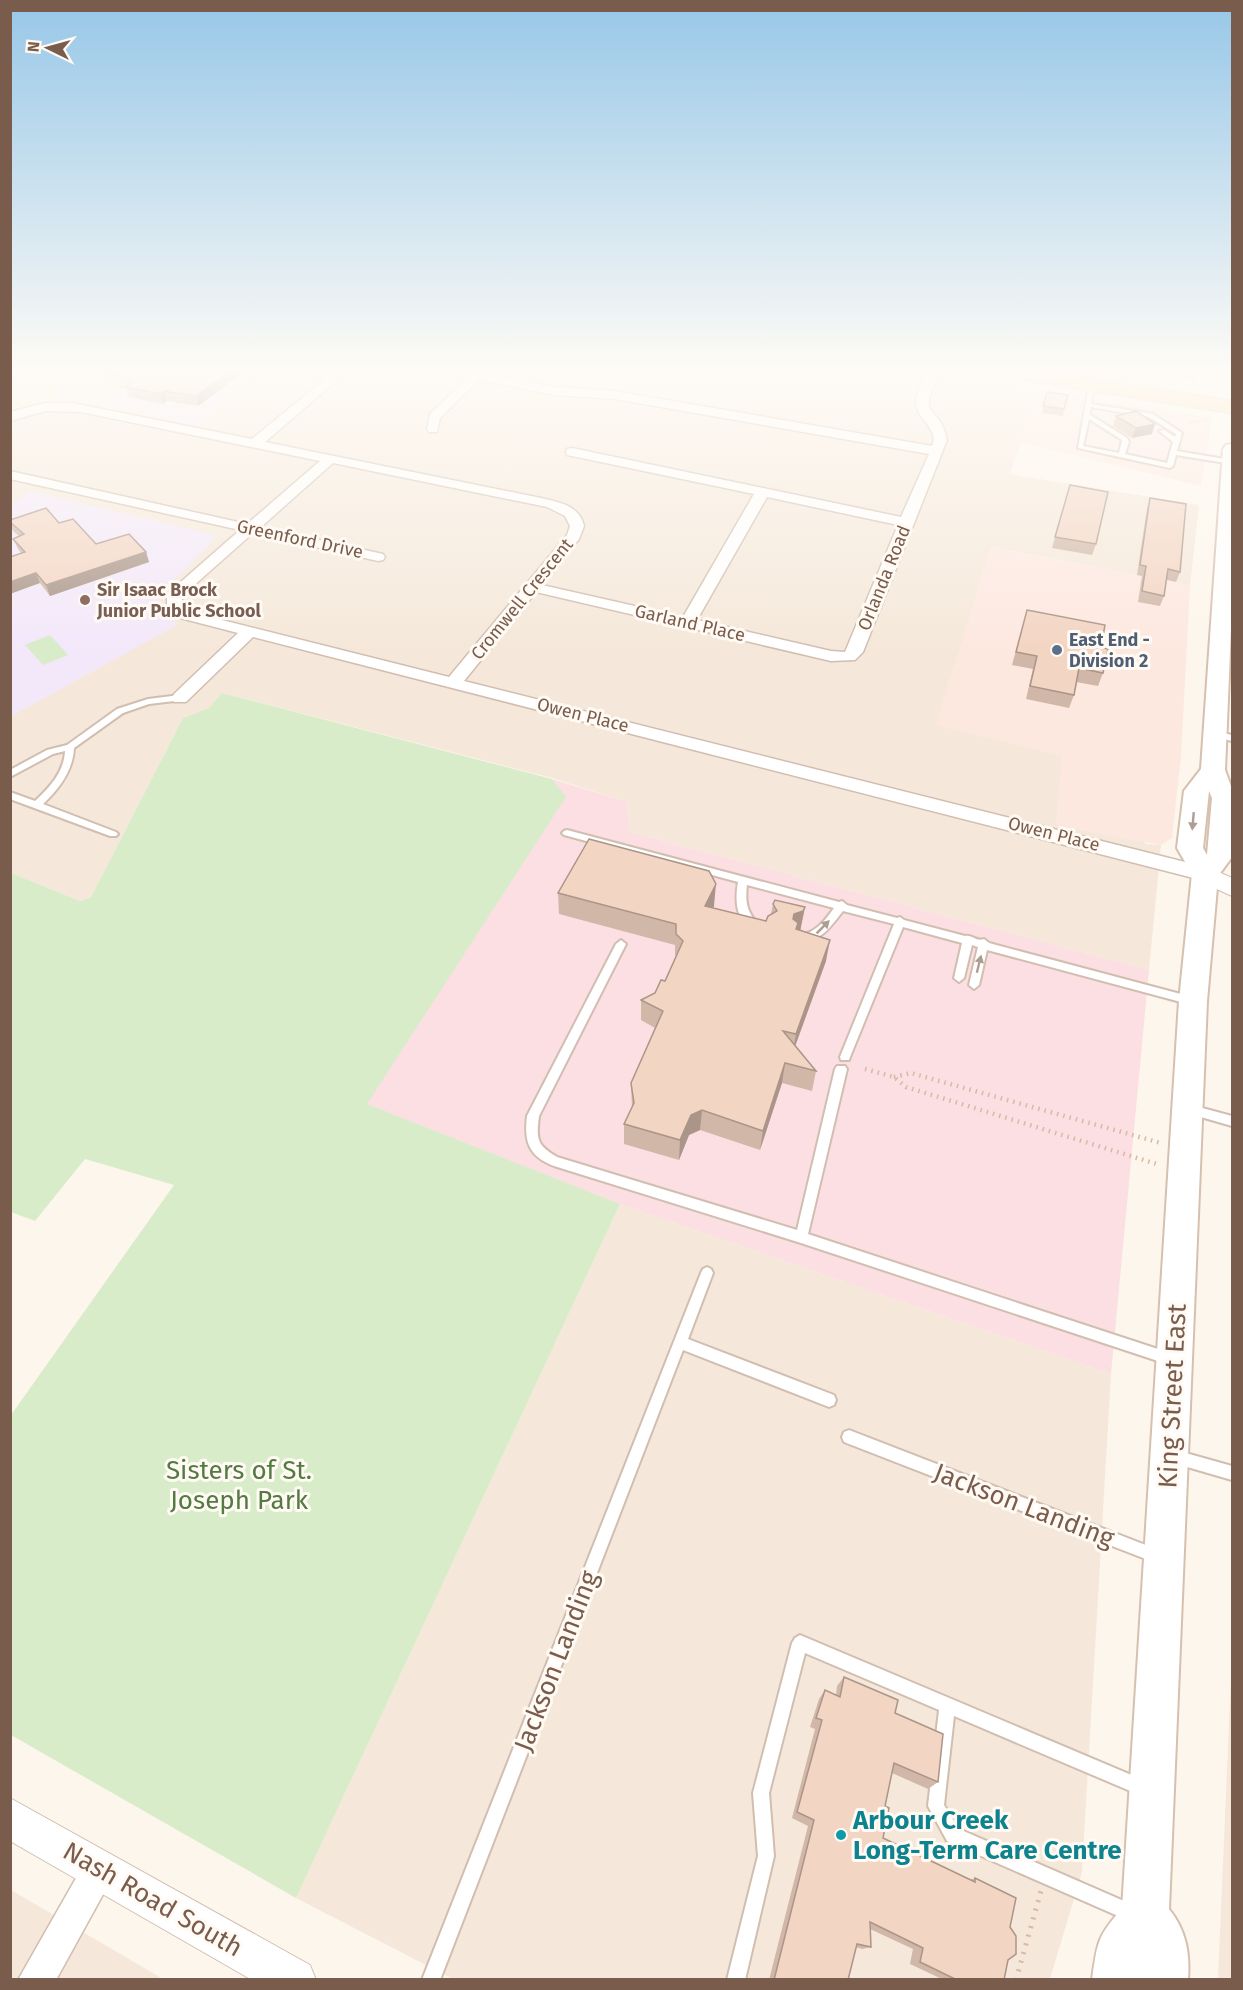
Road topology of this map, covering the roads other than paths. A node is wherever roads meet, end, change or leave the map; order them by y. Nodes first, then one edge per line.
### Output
1 (326, 463) edge
2 (349, 463) edge
3 (622, 463) edge
4 (931, 463) edge
5 (1155, 463) edge
6 (1171, 463) edge
7 (1210, 463) edge
8 (1231, 469) edge
9 (10, 475) edge
10 (30, 480) junction
11 (10, 493) edge
12 (762, 493) junction
13 (906, 522) junction
14 (250, 528) junction
15 (378, 557) dead end
16 (532, 587) junction
17 (688, 622) junction
18 (251, 630) junction
19 (849, 657) joint
20 (454, 682) junction
21 (180, 698) joint
22 (1223, 736) edge
23 (70, 747) junction
24 (10, 774) edge
25 (10, 795) edge
26 (37, 805) junction
27 (567, 833) dead end
28 (113, 834) dead end
29 (1205, 873) junction
30 (1233, 875) edge
31 (743, 879) junction
32 (1233, 888) edge
33 (842, 905) junction
34 (900, 921) junction
35 (760, 928) edge
36 (797, 939) edge
37 (968, 939) junction
38 (984, 943) junction
39 (621, 944) dead end
40 (959, 978) dead end
41 (974, 985) dead end
42 (1193, 1001) junction
43 (1187, 1109) junction
44 (1233, 1121) edge
45 (801, 1237) junction
46 (707, 1273) dead end
47 (681, 1343) junction
48 (1173, 1360) junction
49 (829, 1400) dead end
50 (849, 1437) dead end
51 (1169, 1455) junction
52 (1233, 1473) edge
53 (1165, 1560) junction
54 (946, 1705) junction
55 (1154, 1793) junction
56 (10, 1818) edge
57 (100, 1869) junction
58 (1145, 1919) junction
59 (36, 1980) edge
60 (295, 1980) edge
61 (431, 1980) edge
62 (736, 1980) edge
63 (1116, 1980) edge
64 (1164, 1980) edge

1 - 14 street, Owen Place
2 - 16 street, Cromwell Crescent
3 - 12 street
4 - 13 street, Orlanda Road
5 - 6 lane
7 - 8 lane
8 - 22 main road, King Street East
9 - 10 street, Greenford Drive
10 - 11 street
10 - 14 street, Greenford Drive
12 - 13 street
12 - 17 street
13 - 19 street, Orlanda Road
14 - 15 street, Greenford Drive
14 - 18 street, Owen Place
16 - 17 street, Garland Place
16 - 20 street, Cromwell Crescent
17 - 19 street, Garland Place
18 - 20 street, Owen Place
18 - 21 street
20 - 29 street, Owen Place
21 - 23 lane
22 - 29 main road, King Street East
23 - 24 lane
23 - 26 lane
25 - 26 lane
26 - 28 lane
27 - 31 lane
29 - 30 street
29 - 32 street
29 - 42 main road, King Street East
31 - 33 lane
31 - 35 lane
33 - 34 lane
36 -> 33 lane
34 - 37 lane
34 - 45 lane
37 - 38 lane
37 - 40 lane
41 -> 38 lane
38 - 42 lane
39 - 45 lane
42 - 43 main road, King Street East
43 - 44 lane
43 - 48 main road, King Street East
45 - 48 lane
46 - 47 lane, Jackson Landing
47 - 49 lane
47 - 61 lane, Jackson Landing
48 - 51 main road, King Street East
50 - 53 lane, Jackson Landing
51 - 52 lane
51 - 53 main road, King Street East
53 - 55 main road, King Street East
54 - 55 lane
54 - 58 lane
54 - 62 lane
55 - 58 main road, King Street East
56 - 57 street, Nash Road South
57 - 59 street
57 - 60 street, Nash Road South
58 - 63 main road
58 - 64 main road

